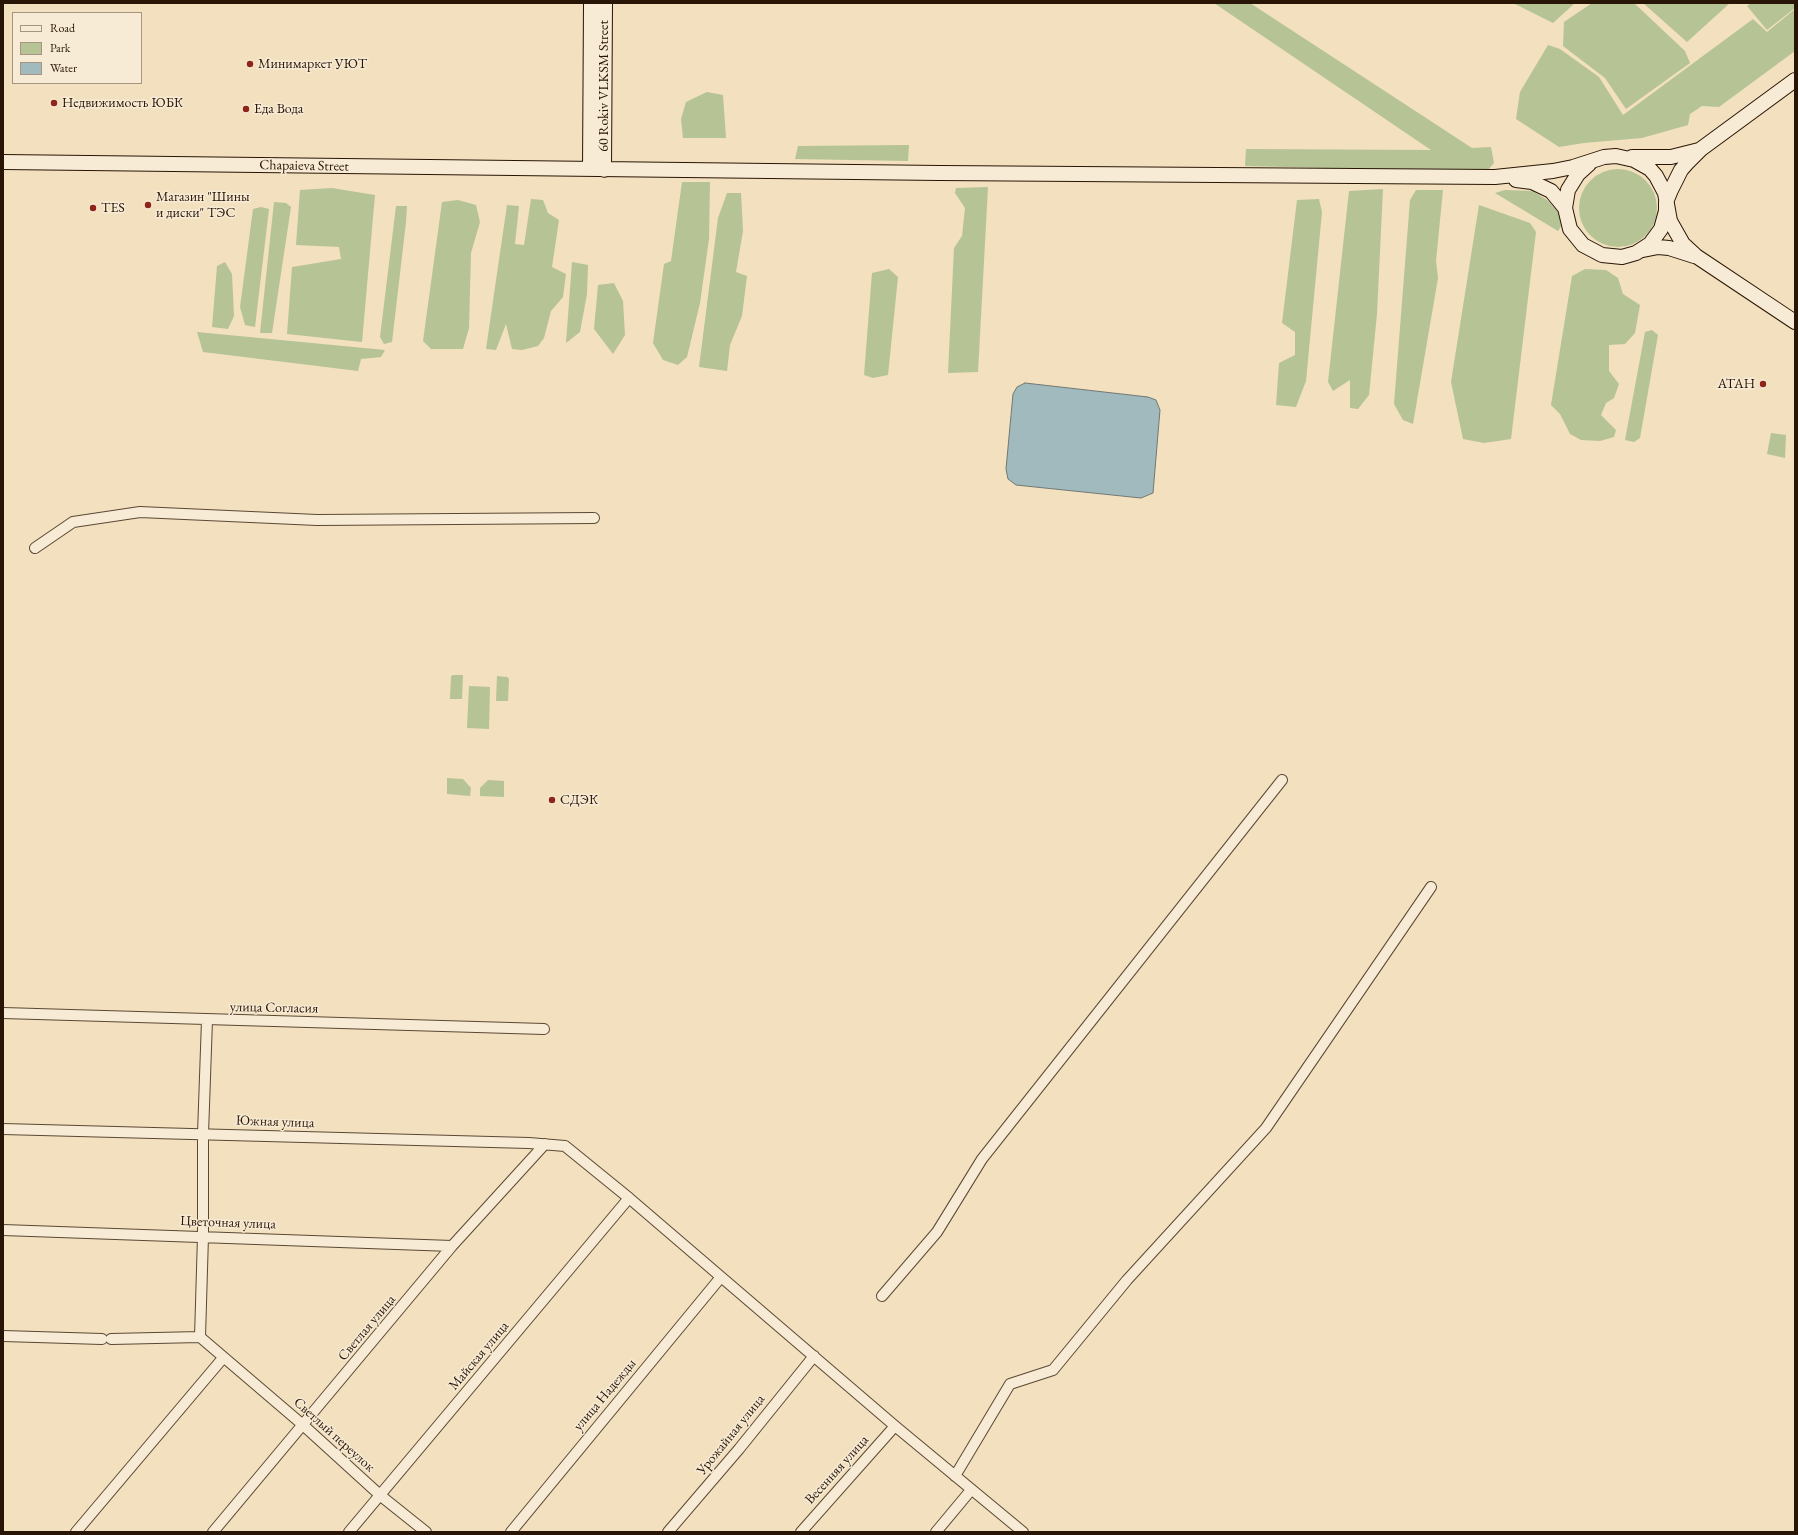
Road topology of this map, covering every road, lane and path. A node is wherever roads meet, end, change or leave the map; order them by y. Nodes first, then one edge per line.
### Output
1 (591, 3) edge
2 (605, 3) edge
3 (1795, 80) edge
4 (1701, 149) junction
5 (1616, 156) junction
6 (3, 162) edge
7 (1592, 162) junction
8 (590, 169) junction
9 (604, 170) junction
10 (1495, 177) junction
11 (1666, 202) junction
12 (1565, 208) junction
13 (1642, 250) junction
14 (1696, 256) junction
15 (1795, 322) edge
16 (594, 518) dead end
17 (35, 548) dead end
18 (1282, 780) dead end
19 (1431, 887) dead end
20 (3, 1013) edge
21 (207, 1020) junction
22 (544, 1029) dead end
23 (3, 1129) edge
24 (203, 1134) junction
25 (546, 1144) junction
26 (629, 1198) junction
27 (3, 1230) edge
28 (203, 1236) junction
29 (452, 1246) junction
30 (721, 1276) junction
31 (882, 1296) dead end
32 (3, 1336) edge
33 (200, 1337) junction
34 (814, 1356) junction
35 (223, 1358) junction
36 (303, 1425) junction
37 (895, 1426) junction
38 (955, 1476) junction
39 (972, 1490) junction
40 (381, 1496) junction
41 (76, 1532) edge
42 (213, 1532) edge
43 (350, 1532) edge
44 (426, 1532) edge
45 (510, 1532) edge
46 (668, 1532) edge
47 (801, 1532) edge
48 (936, 1532) edge
49 (1023, 1532) edge

1 - 8 main road, 60 Rokiv VLKSM Street
2 - 9 main road, 60 Rokiv VLKSM Street
3 - 4 main road
4 - 5 main road
4 - 11 main road
5 - 7 main road
5 - 11 main road
6 - 8 main road, Chapaieva Street
7 - 10 main road
7 - 12 main road
8 - 9 main road, Chapaieva Street
9 - 10 main road, Chapaieva Street
10 - 12 main road
11 - 13 main road
11 - 14 main road
12 - 13 main road
13 - 14 main road
14 - 15 main road
16 - 17 street
18 - 31 street
19 - 38 street
20 - 21 street, улица Согласия
21 - 22 street, улица Согласия
21 - 24 street
23 - 24 street, Южная улица
24 - 25 street, Южная улица
24 - 28 street
25 - 26 street, Южная улица
25 - 29 street, Светлая улица
26 - 30 street, Южная улица
26 - 40 street, Майская улица
27 - 28 street, Цветочная улица
28 - 29 street, Цветочная улица
28 - 33 street
29 - 36 street, Светлая улица
30 - 34 street, Южная улица
30 - 45 street, улица Надежды
32 - 33 street
33 - 35 street, Светлый переулок
34 - 37 street, Южная улица
34 - 46 street, Урожайная улица
35 - 36 street, Светлый переулок
35 - 41 street
36 - 40 street, Светлый переулок
36 - 42 street, Светлая улица
37 - 38 street, Южная улица
37 - 47 street, Весенняя улица
38 - 39 street, Южная улица
39 - 48 street
39 - 49 street, Южная улица
40 - 43 street, Майская улица
40 - 44 street, Светлый переулок

